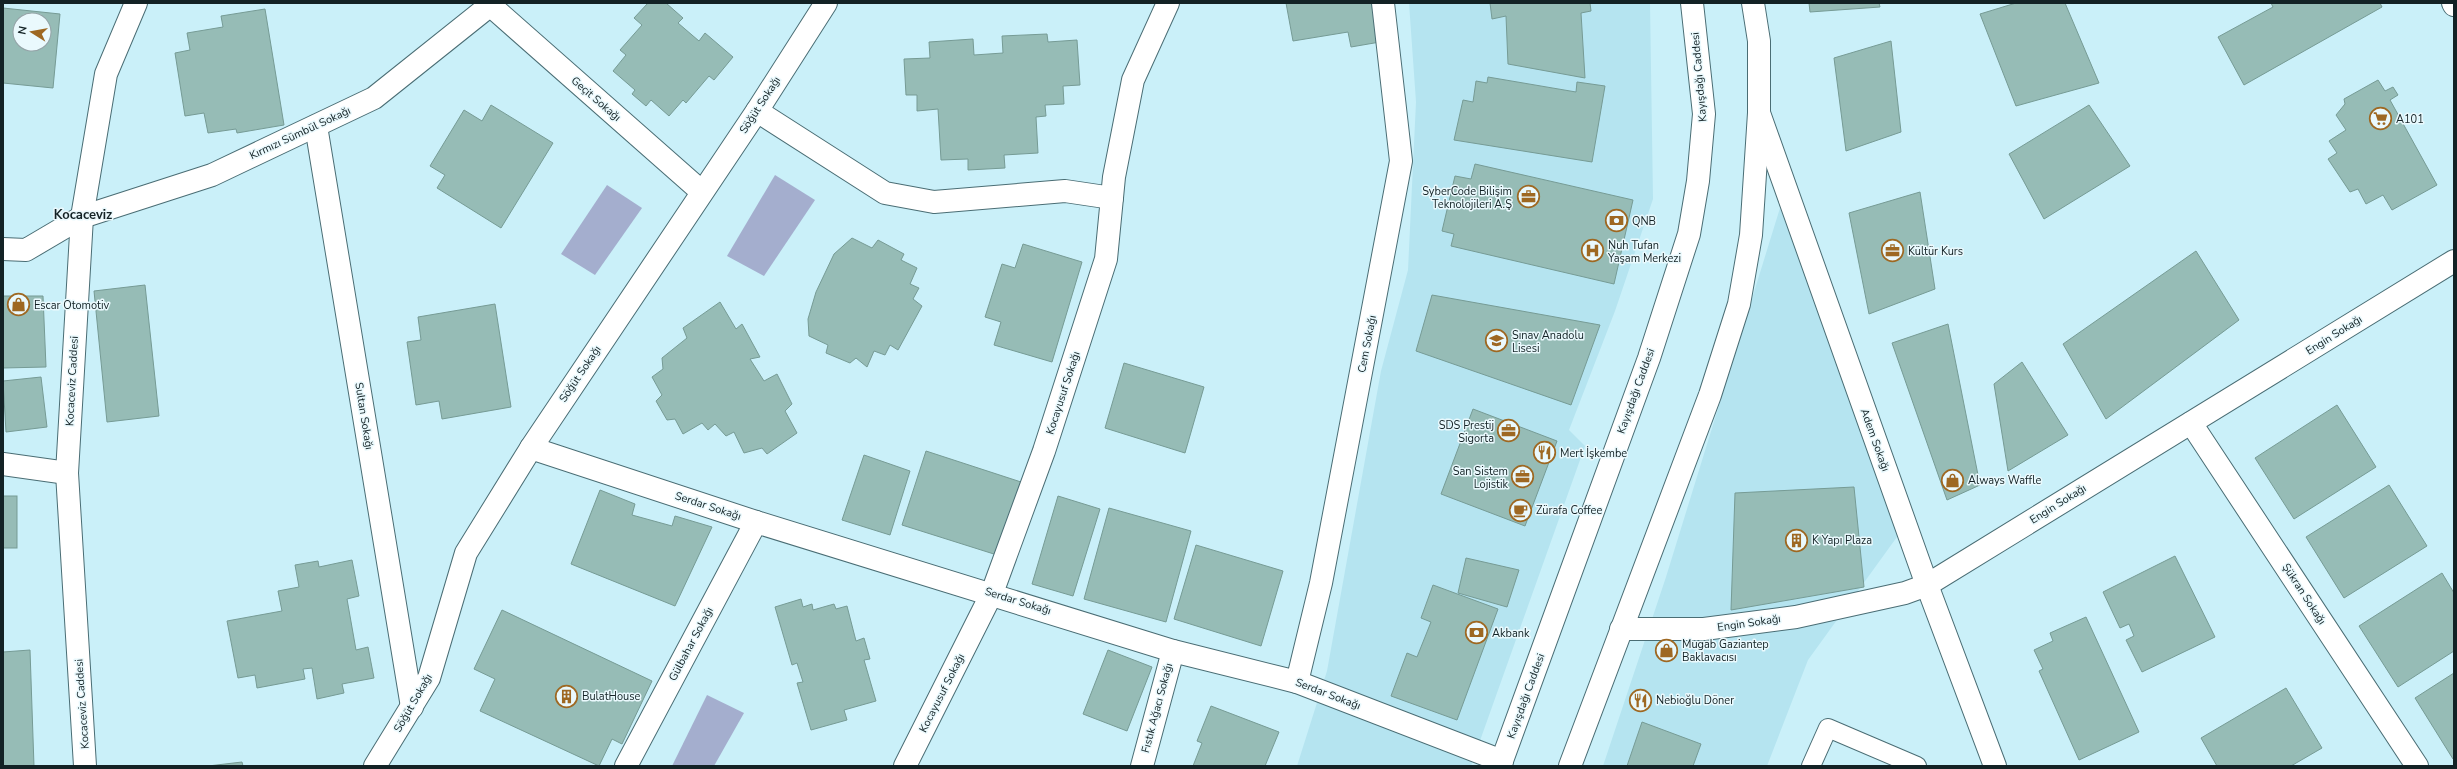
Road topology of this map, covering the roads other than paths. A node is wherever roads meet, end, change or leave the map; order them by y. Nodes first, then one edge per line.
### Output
1 (136, 3) edge
2 (826, 3) edge
3 (1168, 3) edge
4 (1384, 3) edge
5 (1692, 3) edge
6 (1753, 3) edge
7 (492, 4) edge
8 (757, 111) junction
9 (1759, 112) junction
10 (316, 126) junction
11 (702, 192) junction
12 (1112, 198) junction
13 (82, 217) junction
14 (3, 249) edge
15 (2454, 261) edge
16 (2191, 423) junction
17 (531, 448) junction
18 (3, 464) edge
19 (67, 473) junction
20 (756, 522) junction
21 (1927, 585) junction
22 (992, 593) junction
23 (1622, 629) junction
24 (1173, 651) junction
25 (1297, 682) junction
26 (412, 707) junction
27 (1501, 763) edge
28 (86, 766) edge
29 (375, 766) edge
30 (626, 766) edge
31 (905, 766) edge
32 (1142, 766) edge
33 (1570, 766) edge
34 (1811, 766) edge
35 (1917, 766) edge
36 (1995, 766) edge
37 (2418, 766) edge

1 - 13 street, Kocaceviz Caddesi
2 - 8 street, Söğüt Sokağı
3 - 12 street, Kocayusuf Sokağı
4 - 25 street, Cem Sokağı
5 - 27 street, Kayışdağı Caddesi
6 - 9 street
7 - 10 street, Kırmızı Sümbül Sokağı
7 - 11 street, Geçit Sokağı
8 - 11 street, Söğüt Sokağı
8 - 12 street
9 - 21 street, Adem Sokağı
9 - 23 street
10 - 13 street, Kırmızı Sümbül Sokağı
10 - 26 street, Sultan Sokağı
11 - 17 street, Söğüt Sokağı
12 - 22 street, Kocayusuf Sokağı
13 - 14 street, Kırmızı Sümbül Sokağı
13 - 19 street, Kocaceviz Caddesi
15 - 16 street, Engin Sokağı
16 - 21 street, Engin Sokağı
16 - 37 street, Şükran Sokağı
17 - 20 street, Serdar Sokağı
17 - 26 street, Söğüt Sokağı
18 - 19 street
19 - 28 street, Kocaceviz Caddesi
20 - 22 street, Serdar Sokağı
20 - 30 street, Gülbahar Sokağı
21 - 23 street, Engin Sokağı
21 - 36 street, Adem Sokağı
22 - 24 street, Serdar Sokağı
22 - 31 street, Kocayusuf Sokağı
23 - 33 street
24 - 25 street, Serdar Sokağı
24 - 32 street, Fıstık Ağacı Sokağı
25 - 27 street, Serdar Sokağı
26 - 29 street, Söğüt Sokağı
34 - 35 lane

